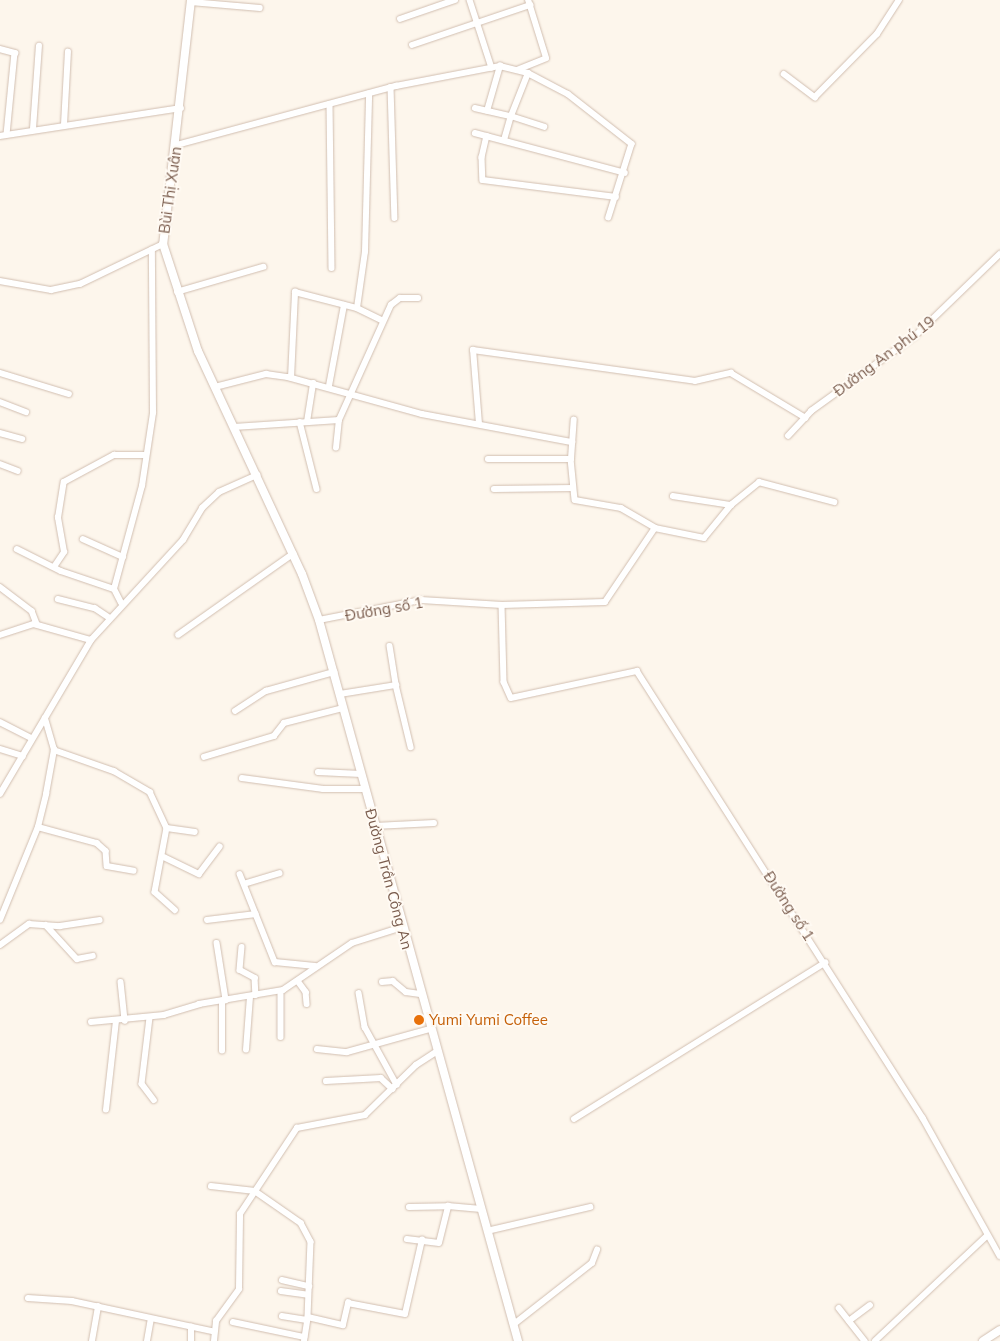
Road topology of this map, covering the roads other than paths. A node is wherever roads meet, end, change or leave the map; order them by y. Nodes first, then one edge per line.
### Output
1 (455, 0) edge
2 (470, 0) edge
3 (899, 0) edge
4 (191, 1) edge
5 (529, 3) edge
6 (260, 8) dead end
7 (400, 19) dead end
8 (478, 23) junction
9 (412, 45) dead end
10 (39, 46) dead end
11 (0, 49) edge
12 (68, 52) dead end
13 (500, 66) junction
14 (492, 68) junction
15 (517, 70) junction
16 (528, 74) junction
17 (784, 74) dead end
18 (391, 88) junction
19 (368, 94) junction
20 (330, 104) junction
21 (182, 108) junction
22 (474, 108) dead end
23 (487, 111) junction
24 (511, 116) junction
25 (64, 125) junction
26 (544, 127) dead end
27 (33, 130) junction
28 (475, 132) dead end
29 (7, 134) junction
30 (0, 136) edge
31 (488, 136) junction
32 (504, 140) junction
33 (177, 145) junction
34 (625, 173) junction
35 (616, 197) junction
36 (609, 217) dead end
37 (394, 218) dead end
38 (163, 244) junction
39 (152, 250) junction
40 (1000, 254) edge
41 (263, 267) dead end
42 (332, 268) dead end
43 (0, 281) edge
44 (177, 292) junction
45 (418, 298) dead end
46 (344, 305) junction
47 (357, 308) junction
48 (382, 320) junction
49 (0, 372) edge
50 (291, 378) junction
51 (313, 383) junction
52 (329, 386) junction
53 (215, 387) junction
54 (69, 394) dead end
55 (347, 394) junction
56 (0, 402) edge
57 (26, 412) dead end
58 (806, 418) junction
59 (339, 420) junction
60 (574, 420) dead end
61 (300, 422) junction
62 (307, 422) junction
63 (480, 424) junction
64 (234, 427) junction
65 (0, 433) edge
66 (788, 436) dead end
67 (22, 439) dead end
68 (572, 442) junction
69 (336, 448) dead end
70 (146, 455) junction
71 (488, 459) dead end
72 (571, 459) junction
73 (0, 464) edge
74 (18, 471) dead end
75 (257, 475) junction
76 (573, 488) junction
77 (317, 489) dead end
78 (494, 489) dead end
79 (673, 496) dead end
80 (834, 502) dead end
81 (731, 505) junction
82 (655, 528) junction
83 (83, 539) dead end
84 (17, 549) dead end
85 (293, 554) junction
86 (123, 557) junction
87 (54, 567) junction
88 (0, 587) edge
89 (114, 590) junction
90 (58, 599) dead end
91 (121, 604) junction
92 (502, 604) junction
93 (110, 618) junction
94 (319, 620) junction
95 (37, 624) junction
96 (0, 635) edge
97 (178, 635) dead end
98 (91, 640) junction
99 (390, 646) dead end
100 (334, 672) junction
101 (396, 684) junction
102 (340, 694) junction
103 (343, 708) junction
104 (235, 711) dead end
105 (45, 718) junction
106 (0, 722) edge
107 (31, 738) junction
108 (412, 747) dead end
109 (0, 749) edge
110 (54, 750) junction
111 (23, 756) junction
112 (204, 757) dead end
113 (318, 772) dead end
114 (361, 774) junction
115 (242, 778) dead end
116 (365, 789) junction
117 (0, 794) edge
118 (434, 823) dead end
119 (375, 826) junction
120 (38, 827) junction
121 (167, 828) junction
122 (195, 832) dead end
123 (219, 847) dead end
124 (164, 857) junction
125 (134, 871) dead end
126 (279, 873) dead end
127 (240, 874) dead end
128 (244, 884) junction
129 (175, 910) dead end
130 (256, 914) junction
131 (0, 920) edge
132 (100, 920) dead end
133 (207, 920) dead end
134 (46, 925) junction
135 (402, 926) junction
136 (217, 943) dead end
137 (0, 945) edge
138 (242, 947) dead end
139 (93, 956) dead end
140 (825, 963) junction
141 (315, 966) junction
142 (298, 981) junction
143 (121, 982) dead end
144 (382, 982) dead end
145 (281, 990) junction
146 (359, 994) dead end
147 (420, 994) junction
148 (253, 996) junction
149 (224, 1001) junction
150 (307, 1004) dead end
151 (150, 1018) junction
152 (116, 1021) junction
153 (125, 1021) junction
154 (91, 1022) dead end
155 (430, 1029) junction
156 (282, 1037) dead end
157 (377, 1044) junction
158 (317, 1049) dead end
159 (222, 1050) dead end
160 (246, 1050) dead end
161 (436, 1052) junction
162 (326, 1081) dead end
163 (395, 1087) junction
164 (154, 1100) dead end
165 (106, 1110) dead end
166 (574, 1119) dead end
167 (211, 1186) dead end
168 (255, 1191) junction
169 (448, 1206) junction
170 (409, 1207) dead end
171 (590, 1207) dead end
172 (481, 1209) junction
173 (487, 1231) junction
174 (987, 1236) junction
175 (407, 1239) dead end
176 (422, 1240) junction
177 (597, 1250) dead end
178 (1000, 1256) edge
179 (282, 1280) dead end
180 (309, 1286) junction
181 (282, 1291) dead end
182 (308, 1295) junction
183 (28, 1298) dead end
184 (870, 1305) dead end
185 (98, 1307) junction
186 (839, 1308) dead end
187 (282, 1316) dead end
188 (308, 1318) junction
189 (151, 1319) junction
190 (849, 1321) junction
191 (233, 1322) dead end
192 (513, 1325) junction
193 (191, 1327) junction
194 (1000, 1330) edge
195 (212, 1332) junction
196 (304, 1339) edge
197 (92, 1341) edge
198 (147, 1341) edge
199 (191, 1341) edge
200 (214, 1341) edge
201 (518, 1341) edge
202 (865, 1341) edge
203 (875, 1341) edge
204 (982, 1341) edge

1 - 7 street
2 - 8 street
3 - 17 street
4 - 6 street
4 - 21 main road, Bùi Thị Xuân
5 - 8 street
5 - 15 street
8 - 9 street
8 - 14 street
10 - 27 street
11 - 29 street
12 - 25 street
13 - 14 street
13 - 15 street
13 - 23 street
14 - 18 street
15 - 16 street
16 - 24 street
16 - 34 street
18 - 19 street
18 - 37 street
19 - 20 street
19 - 47 street
20 - 33 street
20 - 42 street
21 - 25 street
21 - 33 main road, Bùi Thị Xuân
22 - 23 street
23 - 24 street
24 - 26 street
24 - 32 street
25 - 27 street
27 - 29 street
28 - 31 street
29 - 30 street
31 - 32 street
31 - 35 street
32 - 34 street
33 - 38 main road, Bùi Thị Xuân
34 - 35 street
35 - 36 street
38 - 39 street
38 - 44 main road, Bùi Thị Xuân
39 - 43 street
39 - 70 street
40 - 58 street, Đường An phú 19
41 - 44 street
44 - 53 main road, Bùi Thị Xuân
45 - 48 street
46 - 47 street
46 - 50 street
46 - 52 street
47 - 48 street
48 - 55 street
49 - 54 street
50 - 51 street
50 - 53 street
51 - 52 street
51 - 62 street
52 - 55 street
53 - 64 main road, Bùi Thị Xuân
55 - 59 street
55 - 63 street
56 - 57 street
58 - 63 street
58 - 66 street, Đường An phú 19
59 - 62 street
59 - 69 street
60 - 68 street
61 - 62 street
61 - 64 street
61 - 77 street
63 - 68 street
64 - 75 main road, Đường Trần Công An
65 - 67 street
68 - 72 street
70 - 86 street
70 - 87 street
71 - 72 street
72 - 76 street
73 - 74 street
75 - 85 main road, Đường Trần Công An
75 - 91 street
76 - 78 street
76 - 82 street
79 - 81 street
80 - 81 street
81 - 82 street
82 - 92 street, Đường số 1
83 - 86 street
84 - 87 street
85 - 94 main road, Đường Trần Công An
85 - 97 street
86 - 89 street
87 - 89 street
88 - 95 street
89 - 91 street
90 - 93 street
91 - 93 street
92 - 94 street, Đường số 1
92 - 140 street, Đường số 1
93 - 98 street
94 - 100 main road, Đường Trần Công An
95 - 96 street
95 - 98 street
98 - 105 street
99 - 101 street
100 - 102 main road, Đường Trần Công An
100 - 104 street
101 - 102 street
101 - 108 street
102 - 103 main road, Đường Trần Công An
103 - 112 street
103 - 114 main road, Đường Trần Công An
105 - 107 street
105 - 110 street
106 - 107 street
107 - 111 street
109 - 111 street
110 - 120 street
110 - 121 street
111 - 117 street
113 - 114 street
114 - 116 main road, Đường Trần Công An
115 - 116 street
116 - 119 main road, Đường Trần Công An
118 - 119 street
119 - 135 main road, Đường Trần Công An
120 - 125 street
120 - 131 street
121 - 122 street
121 - 124 street
123 - 124 street
124 - 129 street
126 - 128 street
127 - 128 street
128 - 130 street
130 - 133 street
130 - 141 street
132 - 134 street
134 - 137 street
134 - 139 street
135 - 141 street
135 - 147 main road, Đường Trần Công An
136 - 149 street
138 - 148 street
140 - 166 street
140 - 174 street, Đường số 1
141 - 142 street
142 - 145 street
142 - 150 street
143 - 153 street
144 - 147 street
145 - 148 street
145 - 156 street
146 - 157 street
147 - 155 main road, Đường Trần Công An
148 - 149 street
148 - 160 street
149 - 151 street
149 - 159 street
151 - 153 street
151 - 164 street
152 - 153 street
152 - 154 street
152 - 165 street
155 - 157 street
155 - 161 main road, Đường Trần Công An
157 - 158 street
157 - 163 street
161 - 163 street
161 - 172 main road, Đường Trần Công An
162 - 163 street
163 - 168 street
167 - 168 street
168 - 180 street
168 - 195 street
169 - 170 street
169 - 172 street
169 - 176 street
171 - 173 street
172 - 173 main road, Đường Trần Công An
173 - 192 main road, Đường Trần Công An
174 - 178 street, Đường số 1
174 - 203 street
175 - 176 street
176 - 188 street
177 - 192 street
179 - 180 street
180 - 182 street
181 - 182 street
182 - 188 street
183 - 185 street
184 - 190 street
185 - 189 street
185 - 197 street
186 - 190 street
187 - 188 street
188 - 196 street
189 - 193 street
189 - 198 street
190 - 202 street
191 - 196 street
192 - 201 main road, Đường Trần Công An
193 - 195 street
193 - 199 street
194 - 204 main road
195 - 200 street

